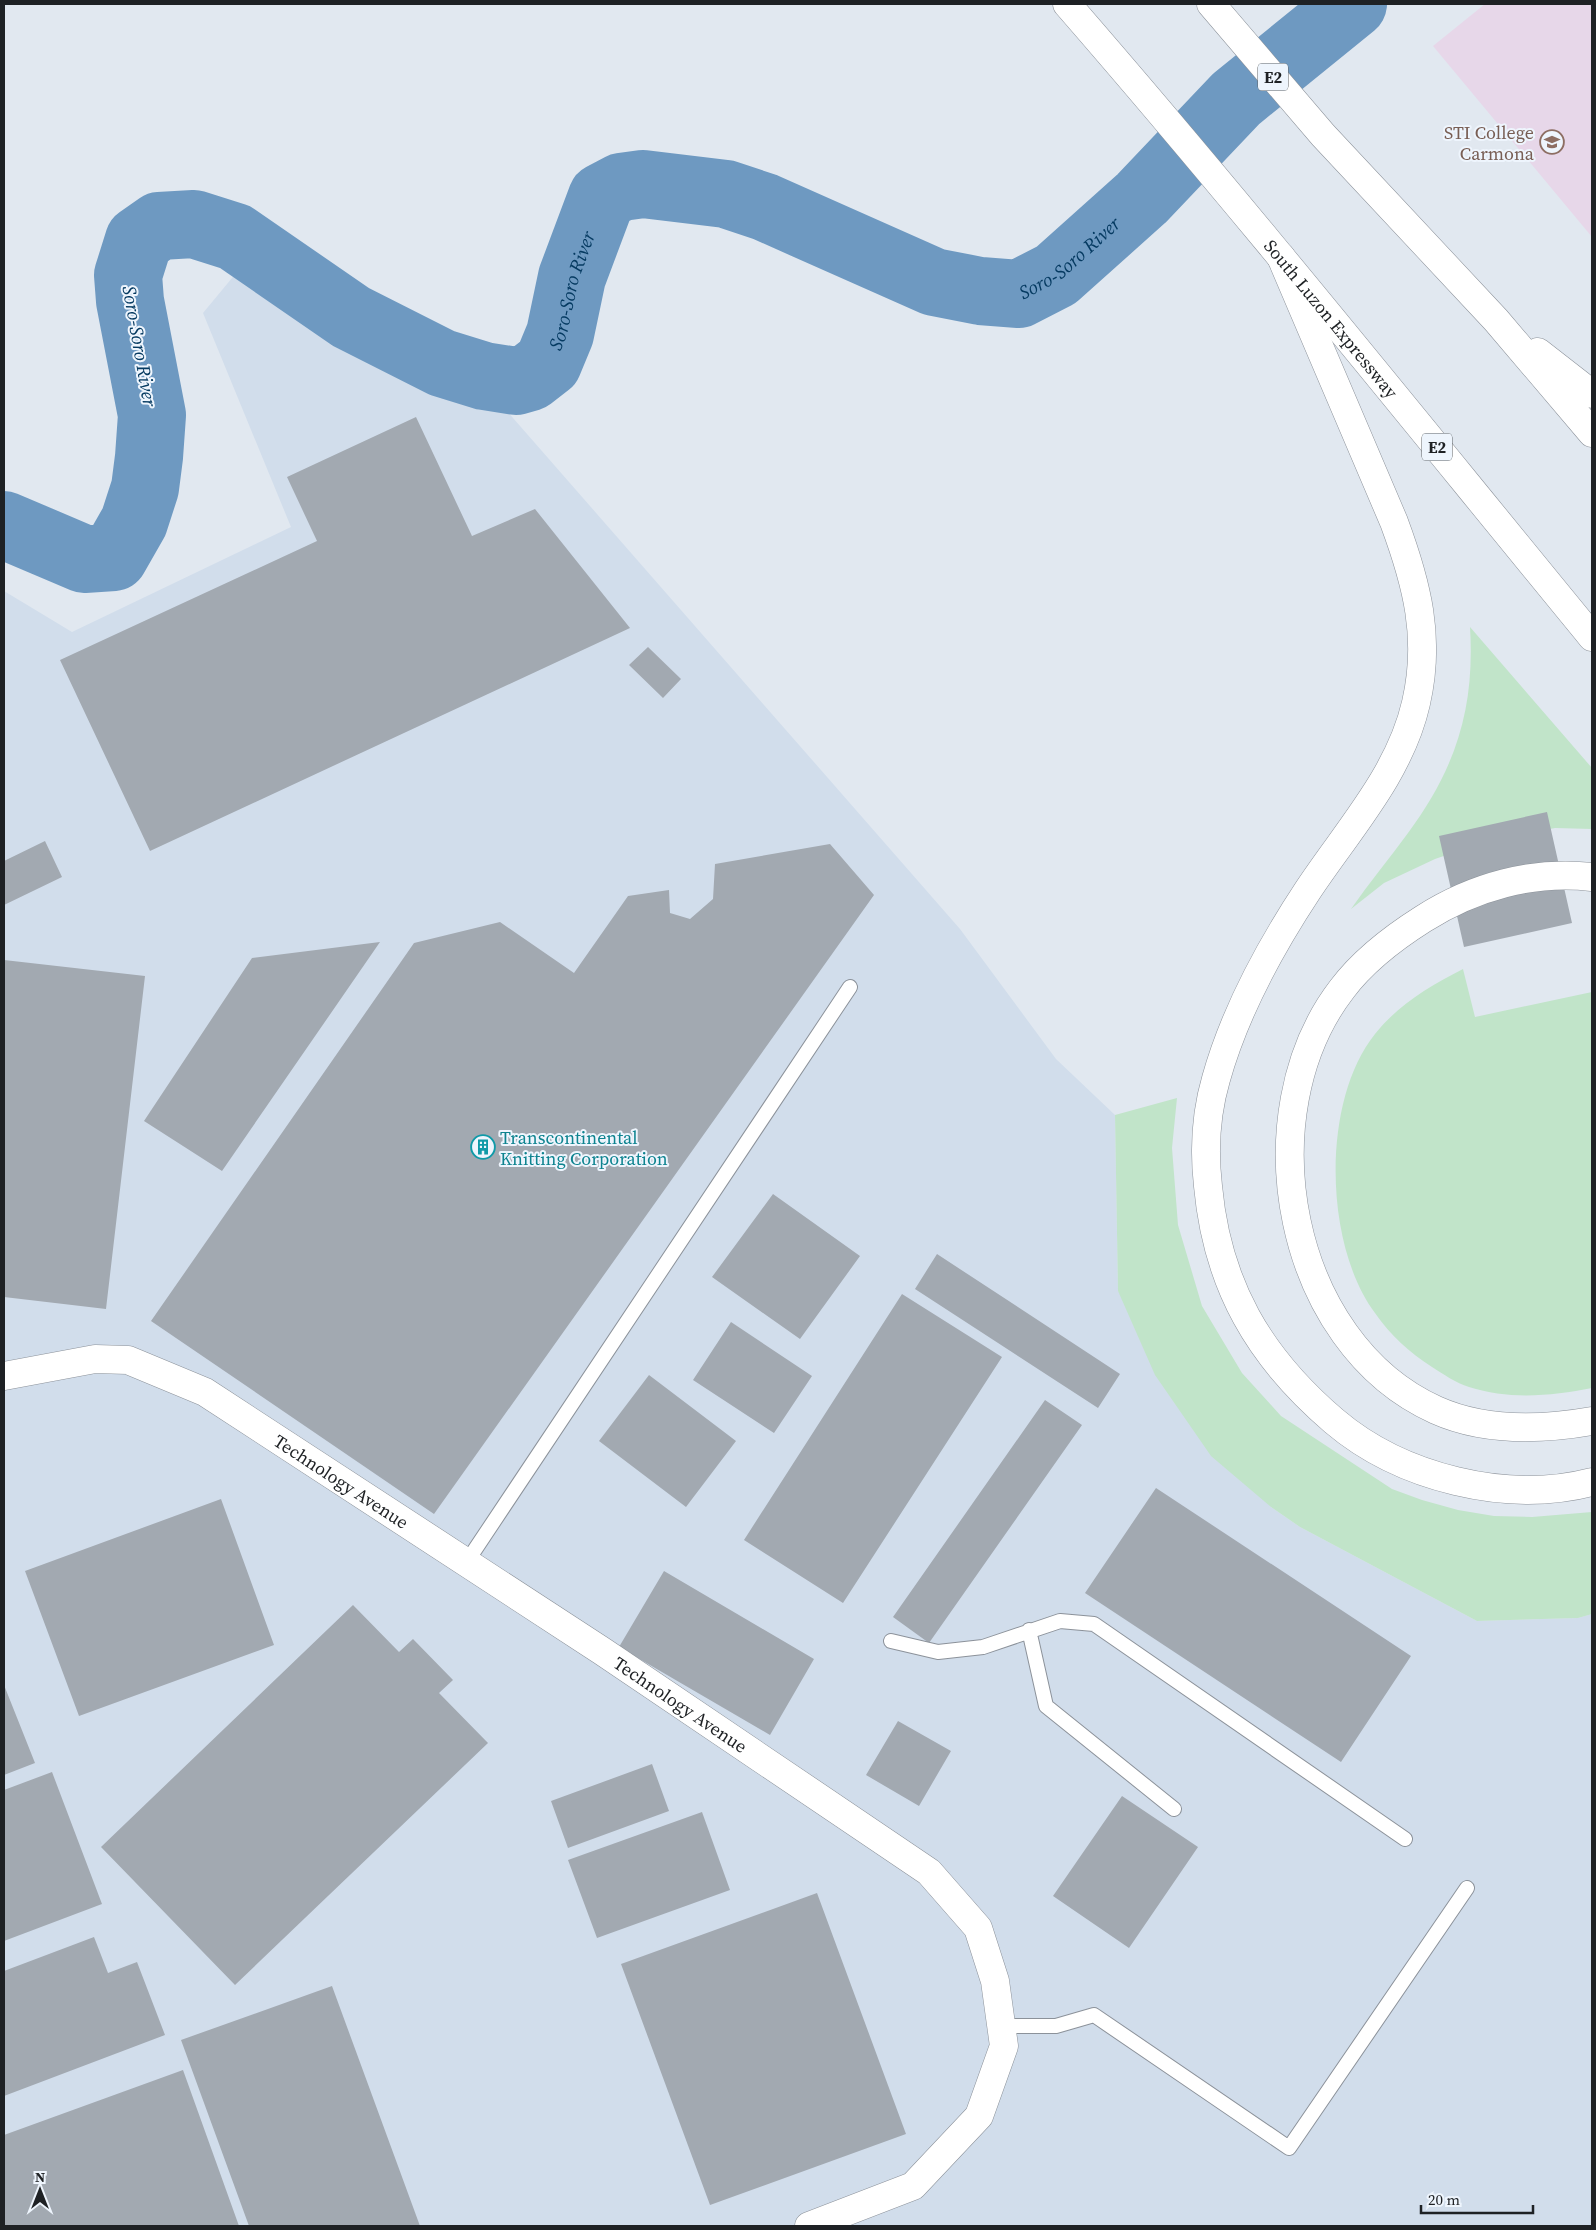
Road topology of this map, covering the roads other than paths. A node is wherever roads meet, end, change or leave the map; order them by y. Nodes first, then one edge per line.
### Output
1 (1067, 4) edge
2 (1217, 11) edge
3 (1281, 257) junction
4 (1496, 320) junction
5 (1592, 394) edge
6 (1592, 433) edge
7 (1592, 636) edge
8 (1592, 877) edge
9 (850, 987) dead end
10 (4, 1376) edge
11 (1592, 1421) edge
12 (1592, 1482) edge
13 (466, 1563) junction
14 (1029, 1630) junction
15 (892, 1641) dead end
16 (1174, 1809) dead end
17 (1405, 1839) dead end
18 (1467, 1888) dead end
19 (1002, 2026) junction
20 (809, 2226) edge

1 - 3 main road, South Luzon Expressway / E2
2 - 4 main road, E2
3 - 7 main road, South Luzon Expressway / E2
3 - 12 main road
4 - 5 main road
4 - 6 main road, E2
8 - 11 main road
9 - 13 lane
10 - 13 main road, Technology Avenue
13 - 19 main road, Technology Avenue
14 - 15 lane
14 - 16 lane
14 - 17 lane
18 - 19 lane
19 - 20 main road, Technology Avenue

